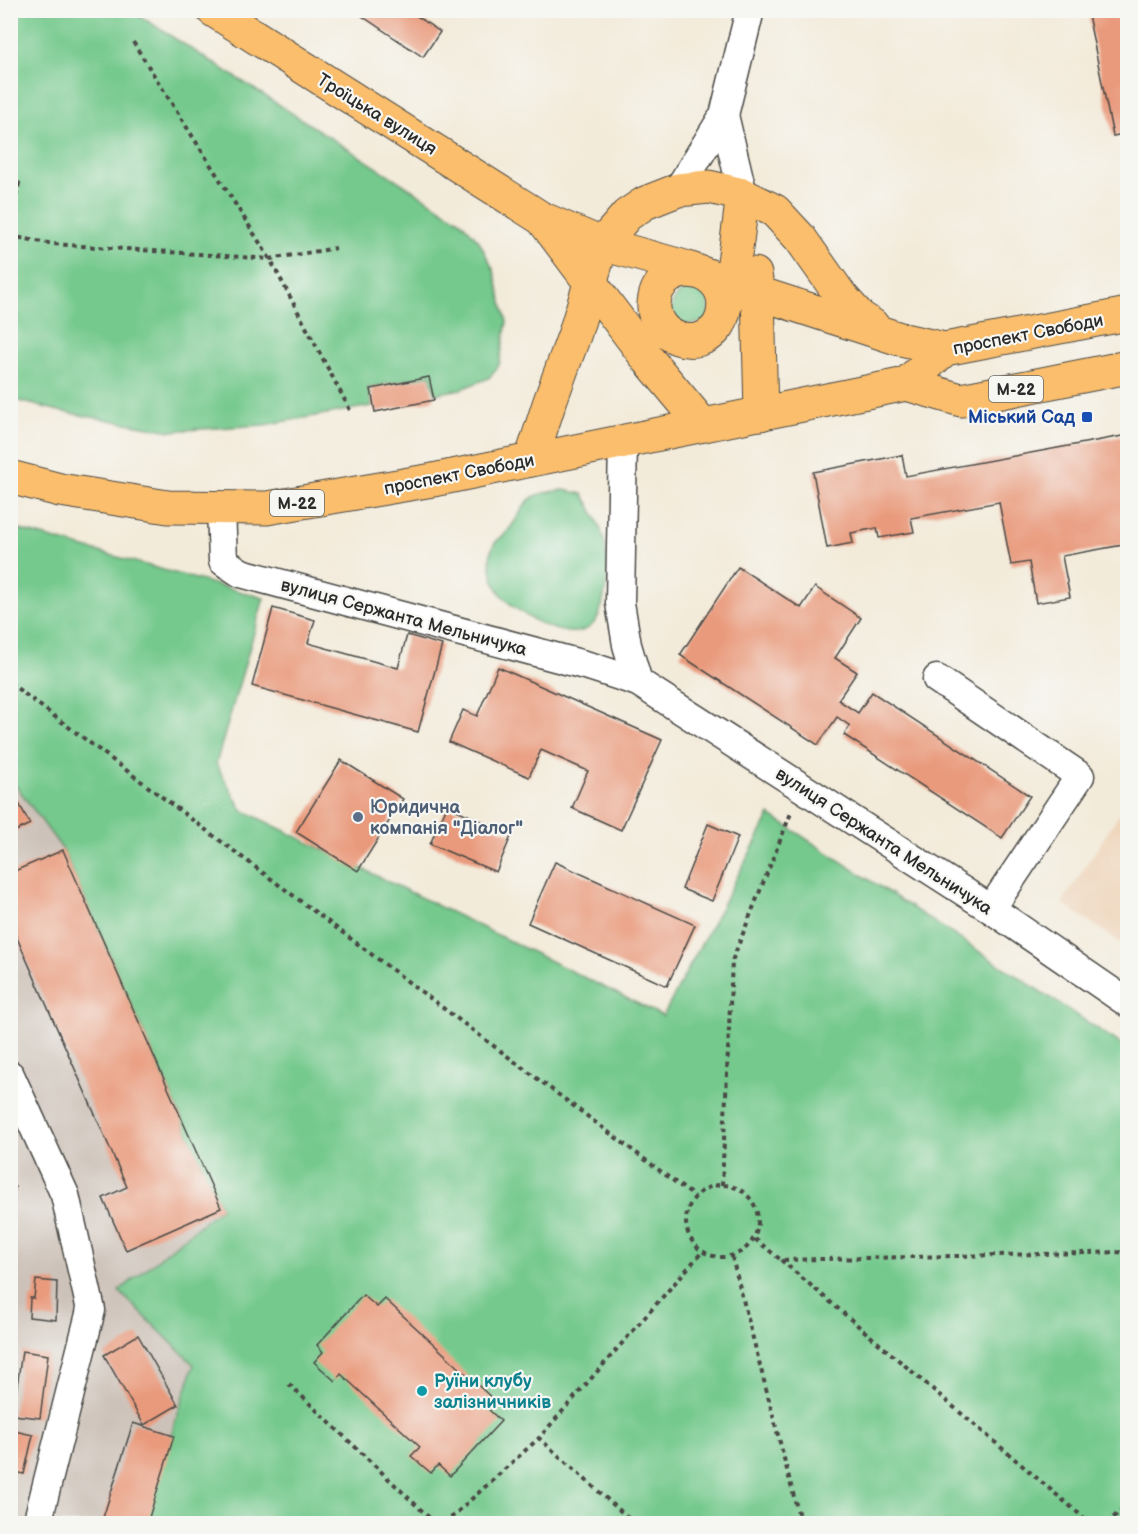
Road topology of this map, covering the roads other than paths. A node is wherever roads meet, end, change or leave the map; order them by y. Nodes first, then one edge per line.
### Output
1 (213, 10) edge
2 (750, 10) edge
3 (724, 115) junction
4 (678, 190) junction
5 (743, 195) junction
6 (541, 218) junction
7 (602, 244) junction
8 (590, 281) junction
9 (729, 291) junction
10 (612, 313) junction
11 (1128, 314) edge
12 (665, 331) junction
13 (892, 336) junction
14 (945, 350) junction
15 (1128, 367) edge
16 (906, 384) junction
17 (761, 414) junction
18 (703, 425) junction
19 (623, 441) junction
20 (531, 460) junction
21 (10, 477) edge
22 (221, 508) junction
23 (937, 679) dead end
24 (638, 682) junction
25 (991, 909) junction
26 (1128, 1003) edge
27 (10, 1075) edge
28 (37, 1524) edge

1 - 6 main road, Троїцька вулиця
2 - 3 street
3 - 4 street
3 - 5 street
4 - 5 main road
4 - 7 main road
5 - 9 main road
5 - 13 main road
6 - 7 main road
6 - 8 main road
7 - 8 main road
7 - 9 main road
8 - 10 main road
8 - 20 main road
9 - 12 main road
9 - 12 main road
9 - 13 main road
9 - 17 main road
10 - 12 main road
10 - 18 main road
11 - 14 main road, проспект Свободи / М-22
13 - 14 main road
14 - 16 main road, проспект Свободи / М-22
15 - 16 main road, проспект Свободи / М-22
16 - 17 main road, проспект Свободи / М-22
17 - 18 main road, проспект Свободи / М-22
18 - 19 main road, проспект Свободи / М-22
19 - 20 main road, проспект Свободи / М-22
19 - 24 street
20 - 22 main road, проспект Свободи / М-22
21 - 22 main road, проспект Свободи / М-22
22 - 24 street, вулиця Сержанта Мельничука
23 - 25 street
24 - 25 street, вулиця Сержанта Мельничука
25 - 26 street, вулиця Сержанта Мельничука
27 - 28 street

